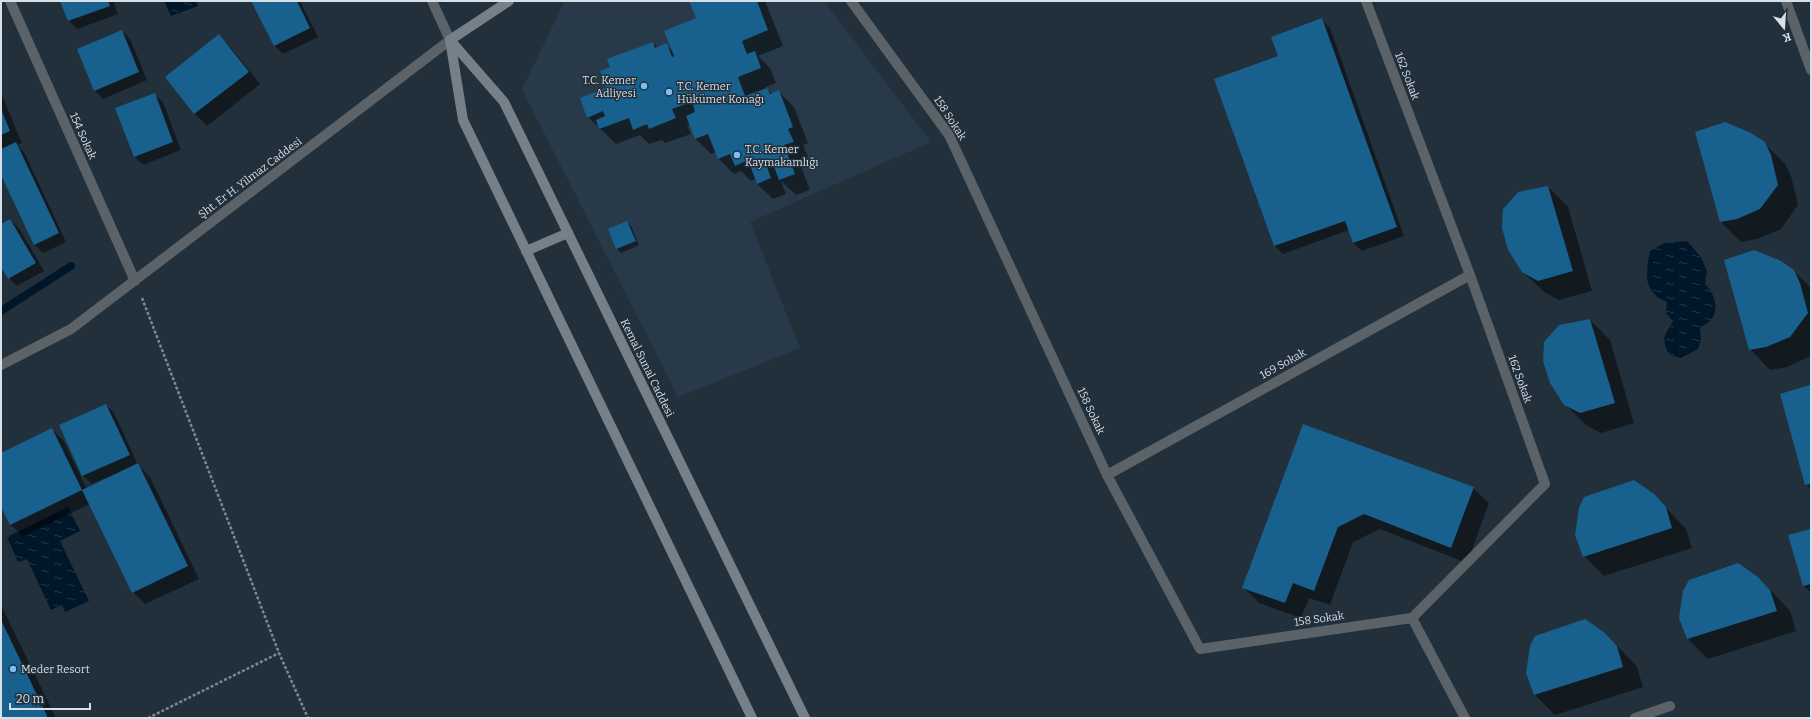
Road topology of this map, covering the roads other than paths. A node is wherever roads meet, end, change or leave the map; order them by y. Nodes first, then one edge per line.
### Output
1 (10, 1) edge
2 (432, 1) edge
3 (509, 1) edge
4 (851, 1) edge
5 (1366, 1) edge
6 (1786, 1) edge
7 (450, 40) junction
8 (1811, 70) edge
9 (568, 233) junction
10 (526, 251) junction
11 (1470, 275) junction
12 (135, 281) junction
13 (1, 365) edge
14 (1107, 475) junction
15 (1412, 618) junction
16 (1670, 706) dead end
17 (752, 718) edge
18 (805, 718) edge
19 (1465, 718) edge
20 (1635, 718) edge

1 - 12 street, 154 Sokak
2 - 7 street, Kemal Sunal Caddesi
3 - 7 street, Şht. Er H. Yilmaz Caddesi
4 - 14 street, 158 Sokak
5 - 11 street, 162 Sokak
6 - 8 street
7 - 9 street, Kemal Sunal Caddesi
7 - 10 street, Kemal Sunal Caddesi
7 - 12 street, Şht. Er H. Yilmaz Caddesi
9 - 10 street
9 - 18 street, Kemal Sunal Caddesi
10 - 17 street, Kemal Sunal Caddesi
11 - 14 street, 169 Sokak
11 - 15 street, 162 Sokak
12 - 13 street, Şht. Er H. Yilmaz Caddesi
14 - 15 street, 158 Sokak
15 - 19 street
16 - 20 street

